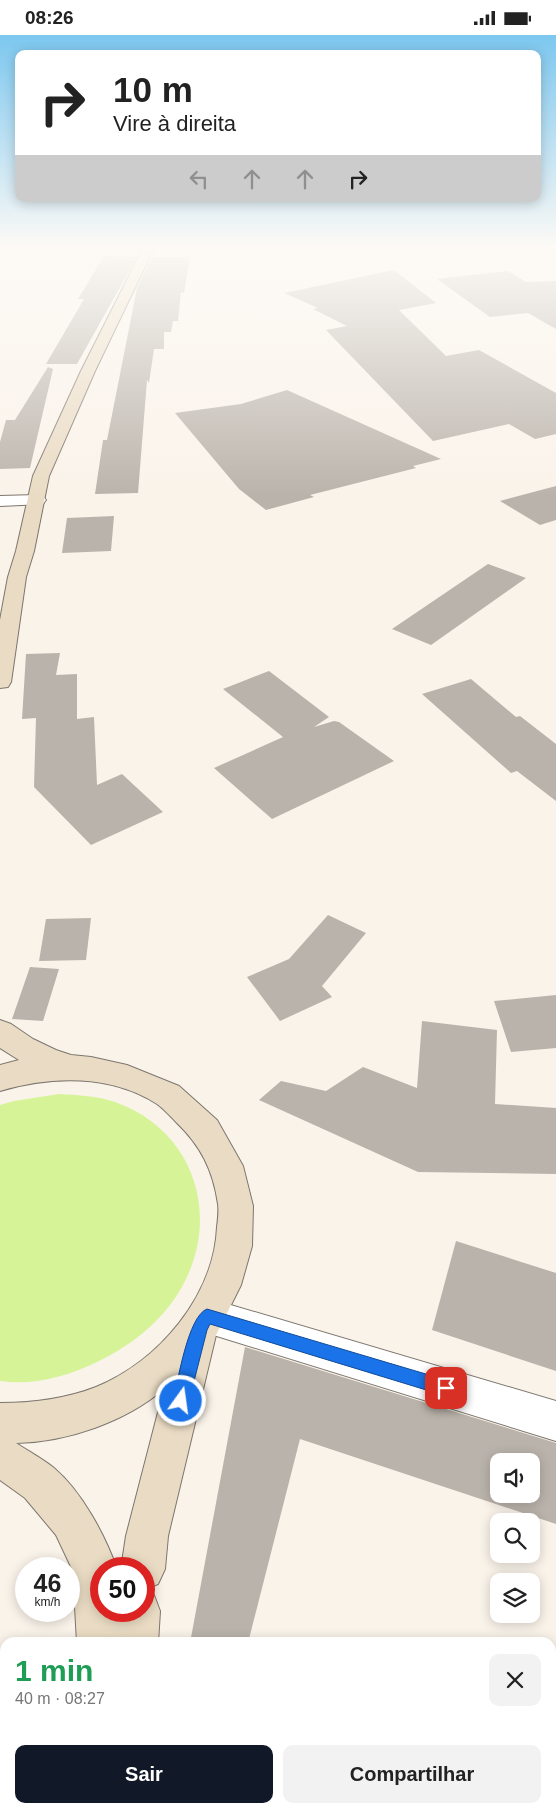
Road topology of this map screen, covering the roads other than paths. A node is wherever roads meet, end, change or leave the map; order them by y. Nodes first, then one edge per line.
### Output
1 (108, 331) edge
2 (37, 499) junction
3 (0, 501) edge
4 (0, 682) edge
5 (0, 1032) edge
6 (76, 1069) junction
7 (0, 1078) edge
8 (203, 1321) junction
9 (556, 1421) edge
10 (0, 1423) edge
11 (0, 1455) edge
12 (145, 1557) edge
13 (137, 1622) edge
14 (100, 1637) edge
15 (136, 1637) edge

1 - 2 main road
2 - 3 street
2 - 4 main road
5 - 6 main road
6 - 7 main road
6 - 8 main road
8 - 9 street
8 - 10 main road
8 - 12 main road
11 - 14 main road
13 - 15 main road

